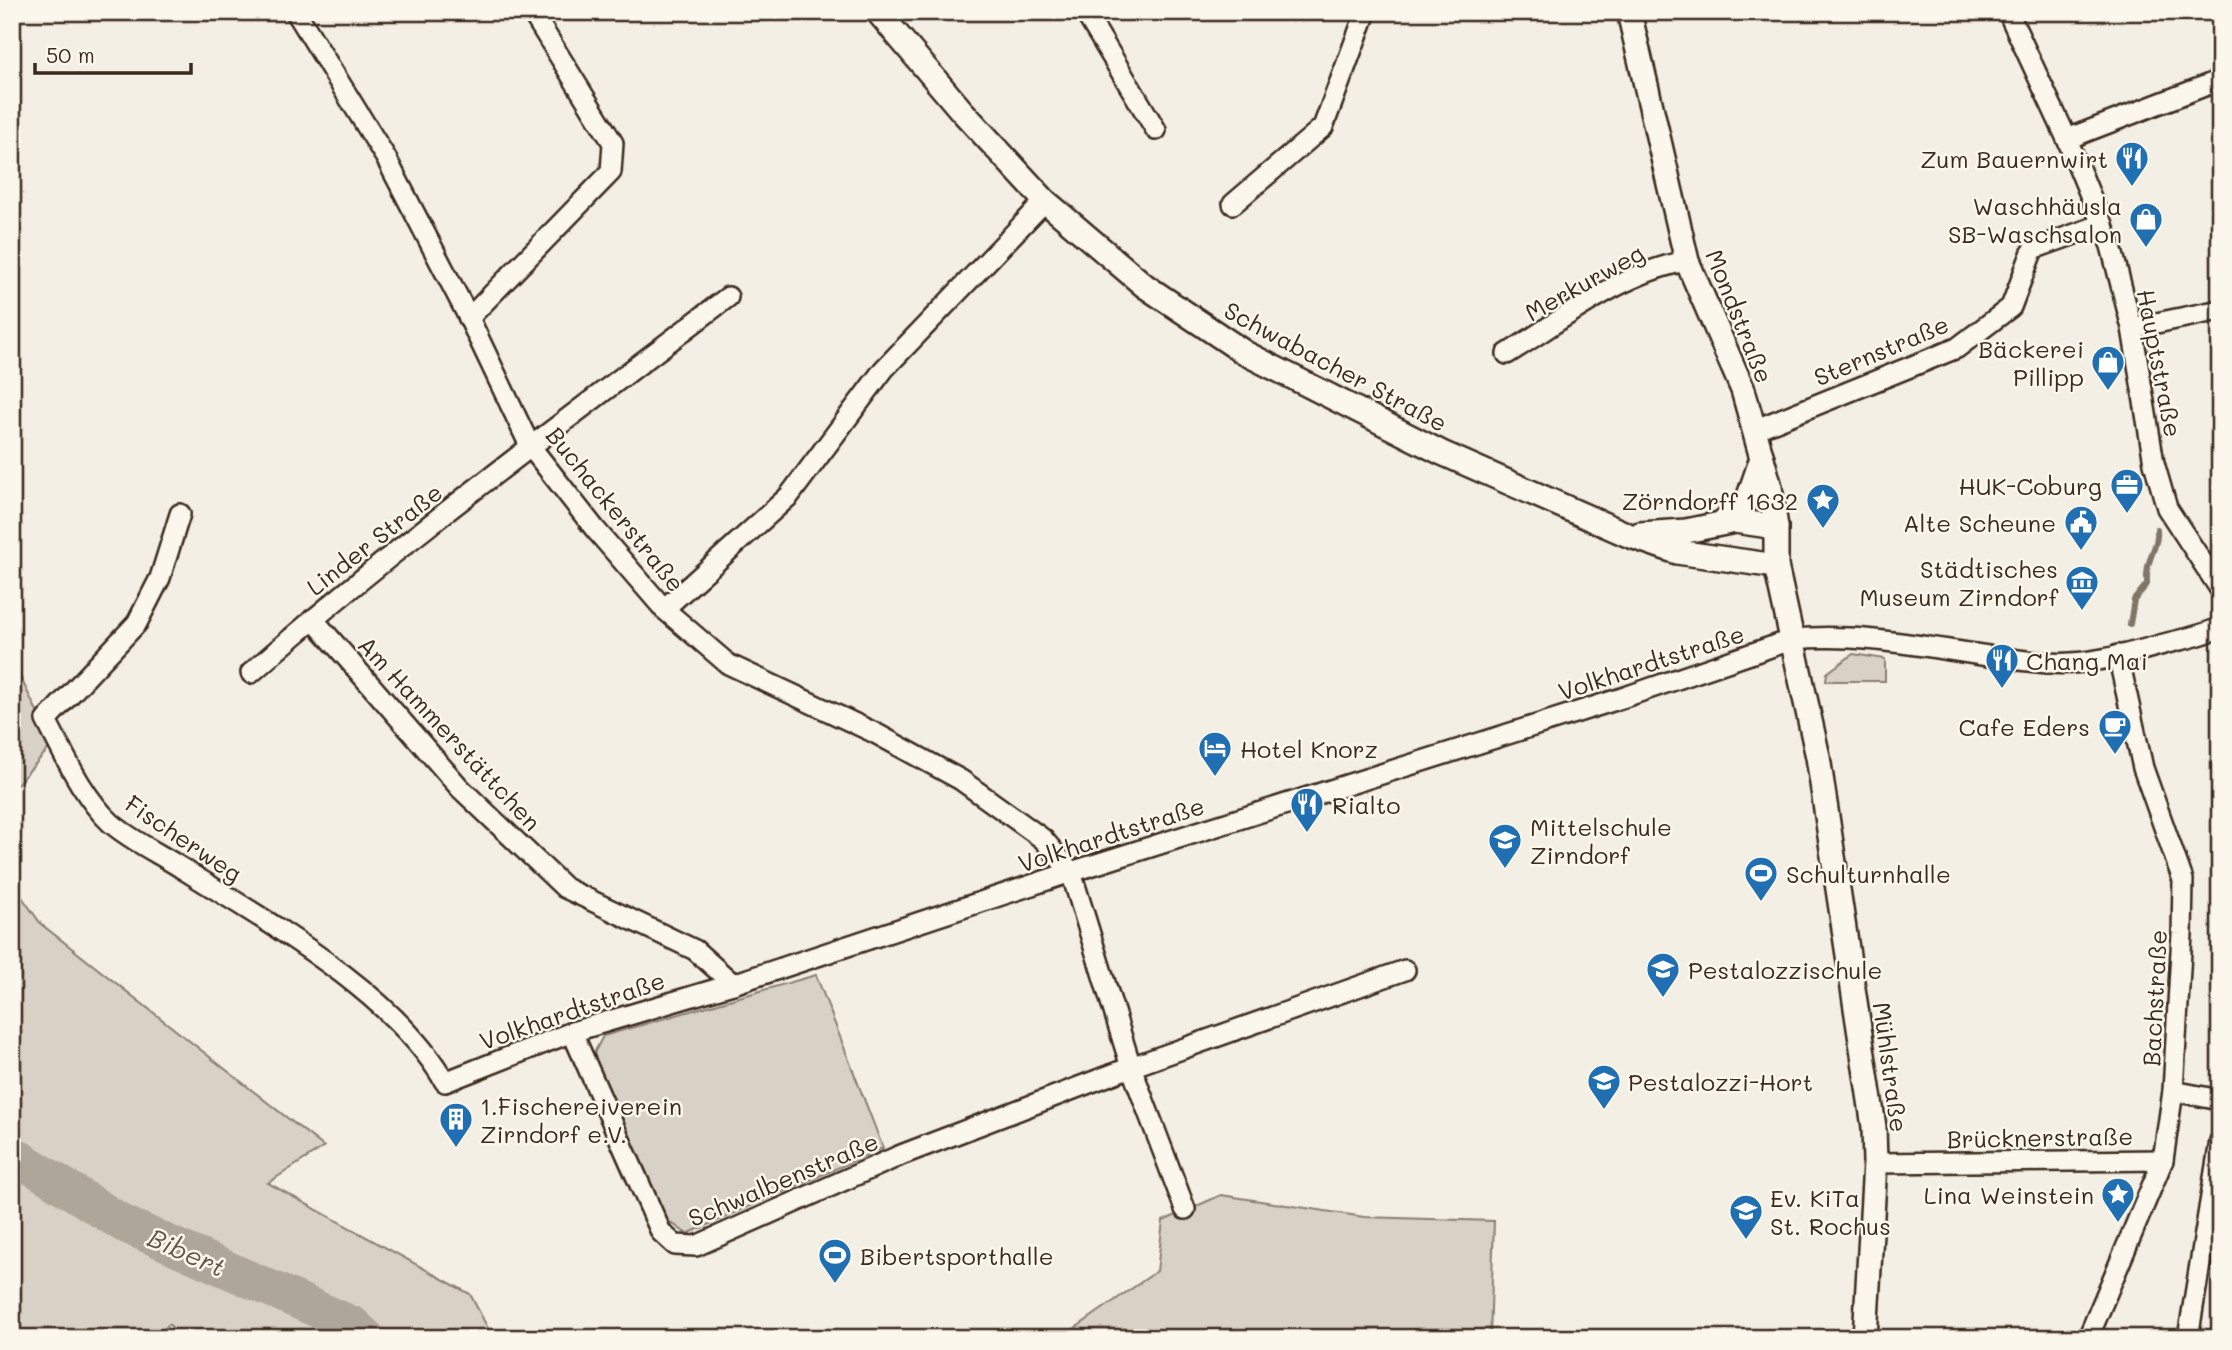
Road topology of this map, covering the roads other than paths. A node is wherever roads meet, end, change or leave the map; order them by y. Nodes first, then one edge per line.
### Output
1 (296, 12) edge
2 (532, 12) edge
3 (878, 12) edge
4 (1085, 12) edge
5 (1366, 12) edge
6 (1629, 12) edge
7 (2008, 12) edge
8 (2220, 80) edge
9 (1156, 130) dead end
10 (2067, 139) junction
11 (1045, 201) junction
12 (1233, 204) dead end
13 (2103, 224) junction
14 (1687, 261) junction
15 (728, 297) dead end
16 (2220, 310) edge
17 (469, 318) junction
18 (2132, 328) junction
19 (1507, 354) dead end
20 (1755, 430) junction
21 (530, 446) junction
22 (1762, 457) junction
23 (180, 514) dead end
24 (1723, 522) junction
25 (1776, 527) junction
26 (1628, 535) junction
27 (1776, 566) junction
28 (2220, 589) edge
29 (664, 609) junction
30 (313, 619) junction
31 (2220, 627) edge
32 (1794, 639) junction
33 (2118, 655) junction
34 (251, 673) dead end
35 (1071, 872) junction
36 (1405, 970) dead end
37 (733, 984) junction
38 (572, 1032) junction
39 (1131, 1067) junction
40 (445, 1082) joint
41 (2173, 1091) junction
42 (2220, 1100) edge
43 (2220, 1141) edge
44 (2163, 1160) junction
45 (1875, 1163) junction
46 (1185, 1209) dead end
47 (1865, 1338) edge
48 (2088, 1338) edge
49 (2188, 1338) edge

1 - 17 street, Buchackerstraße
2 - 17 street
3 - 11 street, Schwabacher Straße
4 - 9 street
5 - 12 street
6 - 14 street, Mondstraße
7 - 10 street, Hauptstraße
8 - 10 street
10 - 13 street, Hauptstraße
11 - 26 street, Schwabacher Straße
11 - 29 street
13 - 18 street, Hauptstraße
13 - 20 street, Sternstraße
14 - 19 street, Merkurweg
14 - 20 street, Mondstraße
15 - 21 street, Linder Straße
16 - 18 street
17 - 21 street, Buchackerstraße
18 - 28 street, Hauptstraße
20 - 22 street, Mondstraße
21 - 29 street, Buchackerstraße
21 - 30 street, Linder Straße
22 - 24 street
22 - 25 street, Mondstraße
23 - 40 street, Fischerweg
24 - 25 street, Schwabacher Straße
24 - 26 street, Schwabacher Straße
25 - 27 street, Mondstraße
26 - 27 street, Schwabacher Straße
27 - 32 street, Mondstraße
29 - 35 street, Buchackerstraße
30 - 34 street, Linder Straße
30 - 37 street, Am Hammerstättchen
31 - 33 street, Volkhardtstraße
32 - 33 street, Volkhardtstraße
32 - 35 street, Volkhardtstraße
32 - 45 street, Mühlstraße
33 - 41 street, Bachstraße
35 - 37 street, Volkhardtstraße
35 - 39 street
36 - 39 street, Schwalbenstraße
37 - 38 street, Volkhardtstraße
38 - 39 street, Schwalbenstraße
38 - 40 street, Volkhardtstraße
39 - 46 street
41 - 42 street
41 - 44 street, Bachstraße
43 - 49 street
44 - 45 street, Brücknerstraße
44 - 48 street, Bachstraße
45 - 47 street, Mühlstraße

